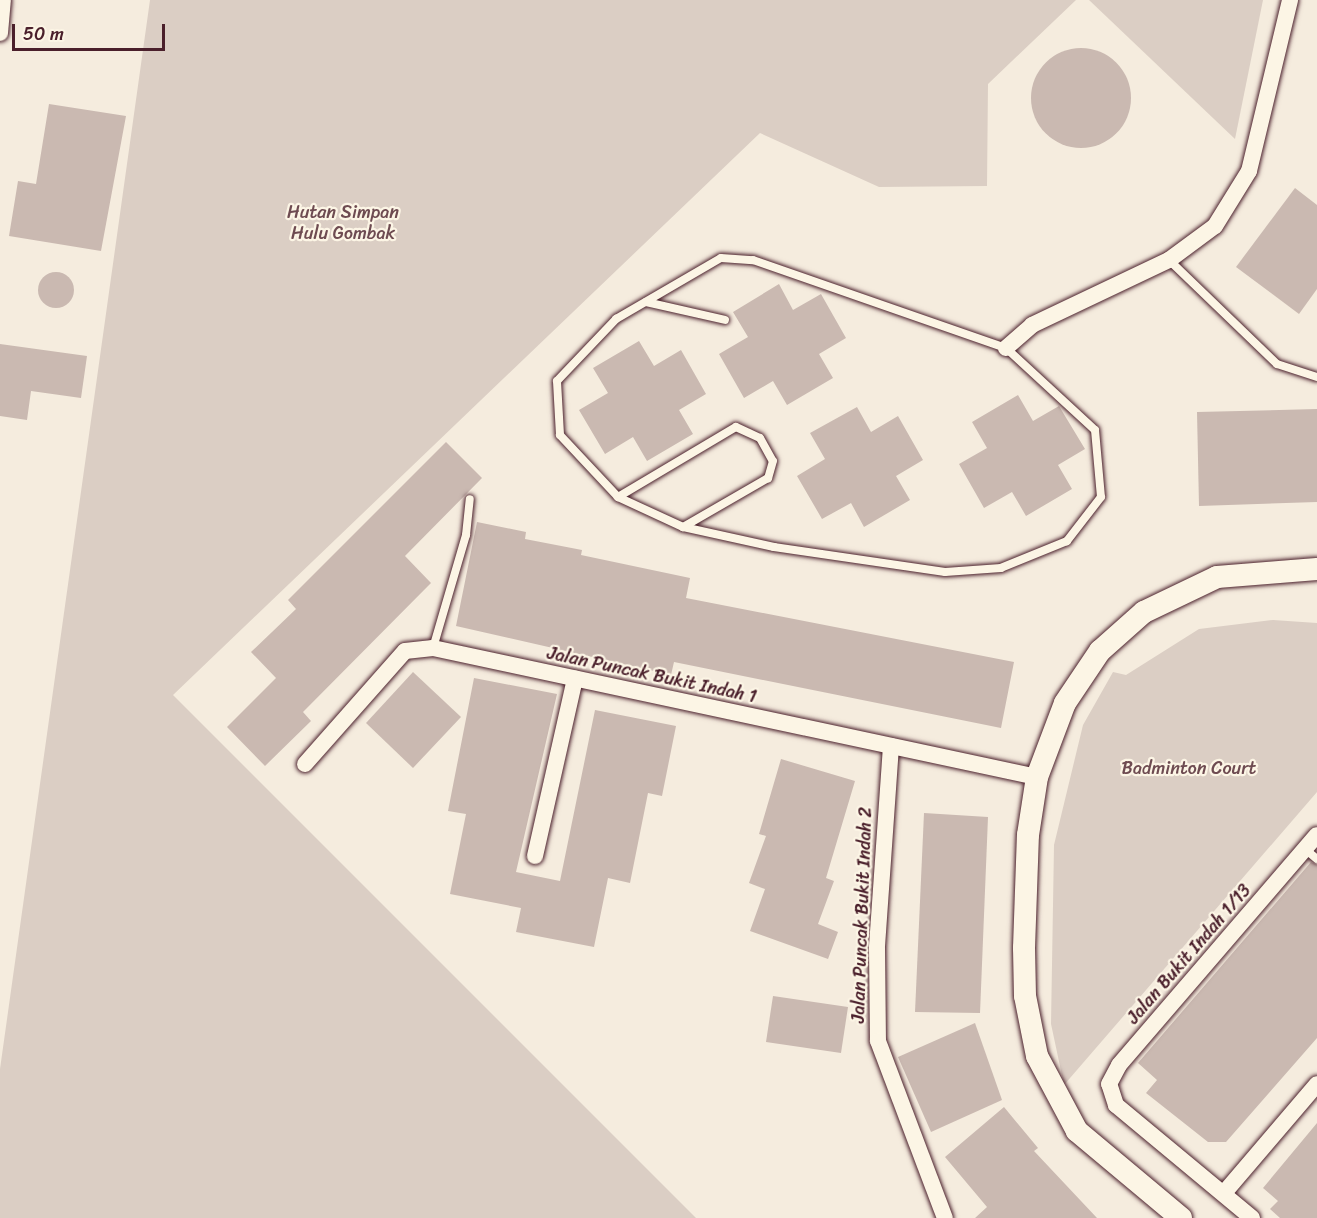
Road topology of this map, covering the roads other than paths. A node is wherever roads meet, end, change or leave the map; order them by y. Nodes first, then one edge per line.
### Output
1 (3, 0) edge
2 (1290, 0) edge
3 (0, 33) edge
4 (1169, 260) junction
5 (646, 302) junction
6 (725, 320) dead end
7 (1006, 348) junction
8 (1317, 377) edge
9 (618, 497) junction
10 (470, 499) dead end
11 (683, 527) junction
12 (1317, 569) edge
13 (433, 648) junction
14 (575, 678) junction
15 (891, 746) junction
16 (305, 764) dead end
17 (1037, 777) junction
18 (1317, 836) edge
19 (1311, 854) edge
20 (535, 856) dead end
21 (1317, 1084) edge
22 (1224, 1193) junction
23 (945, 1218) edge
24 (1181, 1218) edge
25 (1252, 1218) edge

1 - 3 street
2 - 4 street
4 - 7 street
4 - 8 lane
5 - 6 lane
5 - 7 lane
5 - 9 lane
7 - 11 lane
9 - 11 lane
9 - 11 lane
10 - 13 lane
12 - 17 street
13 - 14 street, Jalan Puncak Bukit Indah 1
13 - 16 street, Jalan Puncak Bukit Indah 1
14 - 15 street, Jalan Puncak Bukit Indah 1
14 - 20 street
15 - 17 street, Jalan Puncak Bukit Indah 1
15 - 23 street, Jalan Puncak Bukit Indah 2
17 - 24 street
18 - 19 street, Jalan Bukit Indah 1/13
19 - 22 street, Jalan Bukit Indah 1/13
21 - 22 street
22 - 25 street

